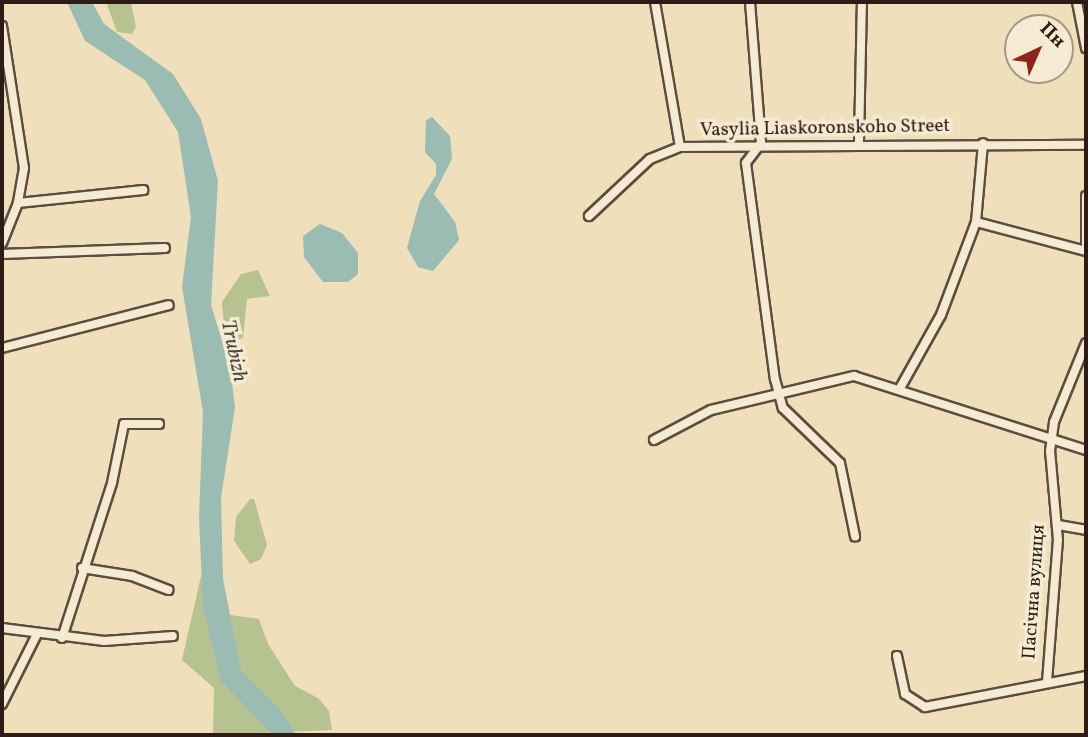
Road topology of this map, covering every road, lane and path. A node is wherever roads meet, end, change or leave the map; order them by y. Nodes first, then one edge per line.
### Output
1 (655, 2) edge
2 (750, 2) edge
3 (862, 2) edge
4 (1077, 2) edge
5 (3, 32) edge
6 (1086, 48) edge
7 (859, 142) junction
8 (761, 143) junction
9 (983, 143) junction
10 (1086, 145) edge
11 (680, 147) junction
12 (142, 190) dead end
13 (1086, 196) edge
14 (18, 203) junction
15 (589, 216) dead end
16 (976, 222) junction
17 (2, 243) edge
18 (165, 248) dead end
19 (1086, 251) edge
20 (2, 254) edge
21 (169, 305) dead end
22 (1086, 343) edge
23 (2, 348) edge
24 (899, 390) junction
25 (778, 395) junction
26 (159, 424) dead end
27 (654, 440) dead end
28 (1051, 442) junction
29 (1086, 450) edge
30 (1058, 525) junction
31 (1086, 530) edge
32 (855, 536) dead end
33 (82, 568) junction
34 (168, 590) dead end
35 (2, 628) edge
36 (37, 634) junction
37 (173, 636) dead end
38 (62, 638) junction
39 (897, 656) dead end
40 (1086, 676) edge
41 (1047, 682) junction
42 (2, 704) edge

1 - 11 street
2 - 8 street
3 - 7 street
4 - 6 street
5 - 14 street
7 - 8 street, Vasylia Liaskoronskoho Street
7 - 9 street, Vasylia Liaskoronskoho Street
8 - 11 street, Vasylia Liaskoronskoho Street
8 - 25 street
9 - 10 street, Vasylia Liaskoronskoho Street
9 - 16 street
11 - 15 street, Vasylia Liaskoronskoho Street
12 - 14 street
13 - 19 street
14 - 17 street
16 - 19 street
16 - 24 street
18 - 20 street
21 - 23 street
22 - 28 street, Пасічна вулиця
24 - 25 street
24 - 28 street
25 - 27 street
25 - 32 street
26 - 33 street
28 - 29 street
28 - 30 street, Пасічна вулиця
30 - 31 street
30 - 41 street, Пасічна вулиця
33 - 34 street
33 - 38 street
35 - 36 street
36 - 38 street
36 - 42 street
37 - 38 street
39 - 41 street
40 - 41 street

